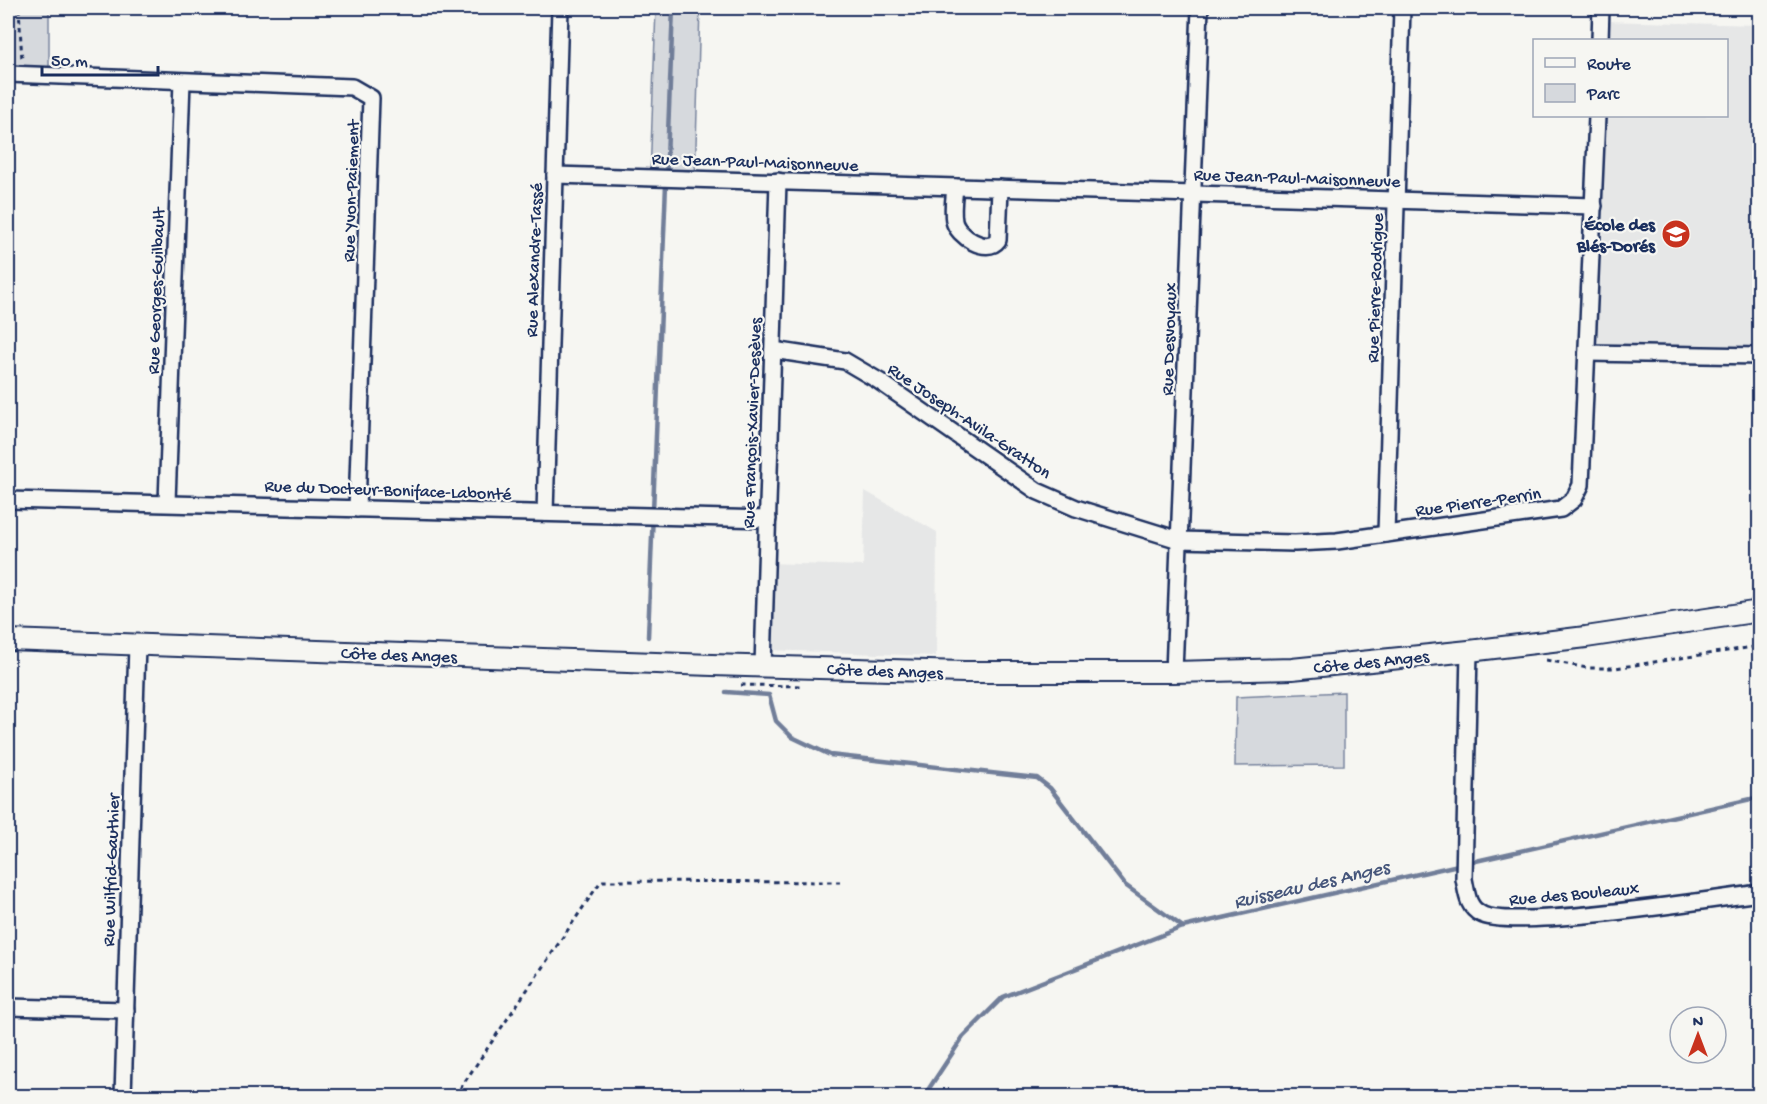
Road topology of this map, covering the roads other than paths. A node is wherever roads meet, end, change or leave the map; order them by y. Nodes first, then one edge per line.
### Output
1 (560, 8) edge
2 (1200, 8) edge
3 (1402, 8) edge
4 (1601, 8) edge
5 (1600, 39) edge
6 (15, 74) edge
7 (182, 81) junction
8 (1597, 117) edge
9 (555, 175) junction
10 (778, 181) junction
11 (955, 187) junction
12 (999, 188) junction
13 (1193, 194) junction
14 (1396, 200) junction
15 (1594, 206) junction
16 (773, 350) junction
17 (1587, 353) junction
18 (1760, 356) edge
19 (8, 500) edge
20 (167, 502) junction
21 (357, 509) junction
22 (545, 513) junction
23 (768, 519) junction
24 (1386, 534) junction
25 (1179, 540) junction
26 (1760, 611) edge
27 (8, 640) edge
28 (136, 645) junction
29 (1469, 651) junction
30 (763, 666) junction
31 (1174, 672) junction
32 (1760, 893) edge
33 (8, 1007) edge
34 (126, 1010) junction
35 (123, 1096) edge

1 - 9 street, Rue Alexandre-Tassé
2 - 13 street, Rue Desvoyaux
3 - 14 street, Rue Pierre-Rodrigue
4 - 5 street
6 - 7 street, Rue Yvon-Paiement
7 - 20 street, Rue Georges-Guilbault
7 - 21 street, Rue Yvon-Paiement
8 - 15 street, Rue Pierre-Perrin
9 - 10 street, Rue Jean-Paul-Maisonneuve
9 - 22 street, Rue Alexandre-Tassé
10 - 11 street, Rue Jean-Paul-Maisonneuve
10 - 16 street, Rue François-Xavier-Desèves
11 - 12 street, Rue Jean-Paul-Maisonneuve
11 - 12 street
12 - 13 street, Rue Jean-Paul-Maisonneuve
13 - 14 street, Rue Jean-Paul-Maisonneuve
13 - 25 street, Rue Desvoyaux
14 - 15 street, Rue Jean-Paul-Maisonneuve
14 - 24 street, Rue Pierre-Rodrigue
15 - 17 street, Rue Pierre-Perrin
16 - 23 street, Rue François-Xavier-Desèves
16 - 25 street, Rue Joseph-Avila-Gratton
17 - 18 street
17 - 24 street, Rue Pierre-Perrin
19 - 20 street, Rue du Docteur-Boniface-Labonté
20 - 21 street, Rue du Docteur-Boniface-Labonté
21 - 22 street, Rue du Docteur-Boniface-Labonté
22 - 23 street, Rue du Docteur-Boniface-Labonté
23 - 30 street, Rue François-Xavier-Desèves
24 - 25 street, Rue Pierre-Perrin
25 - 31 street, Rue Desvoyaux
26 - 29 street, Côte des Anges
27 - 28 street, Côte des Anges
28 - 30 street, Côte des Anges
28 - 34 street, Rue Wilfrid-Gauthier
29 - 31 street, Côte des Anges
29 - 32 street, Rue des Bouleaux
30 - 31 street, Côte des Anges
33 - 34 street
34 - 35 street, Rue Wilfrid-Gauthier

